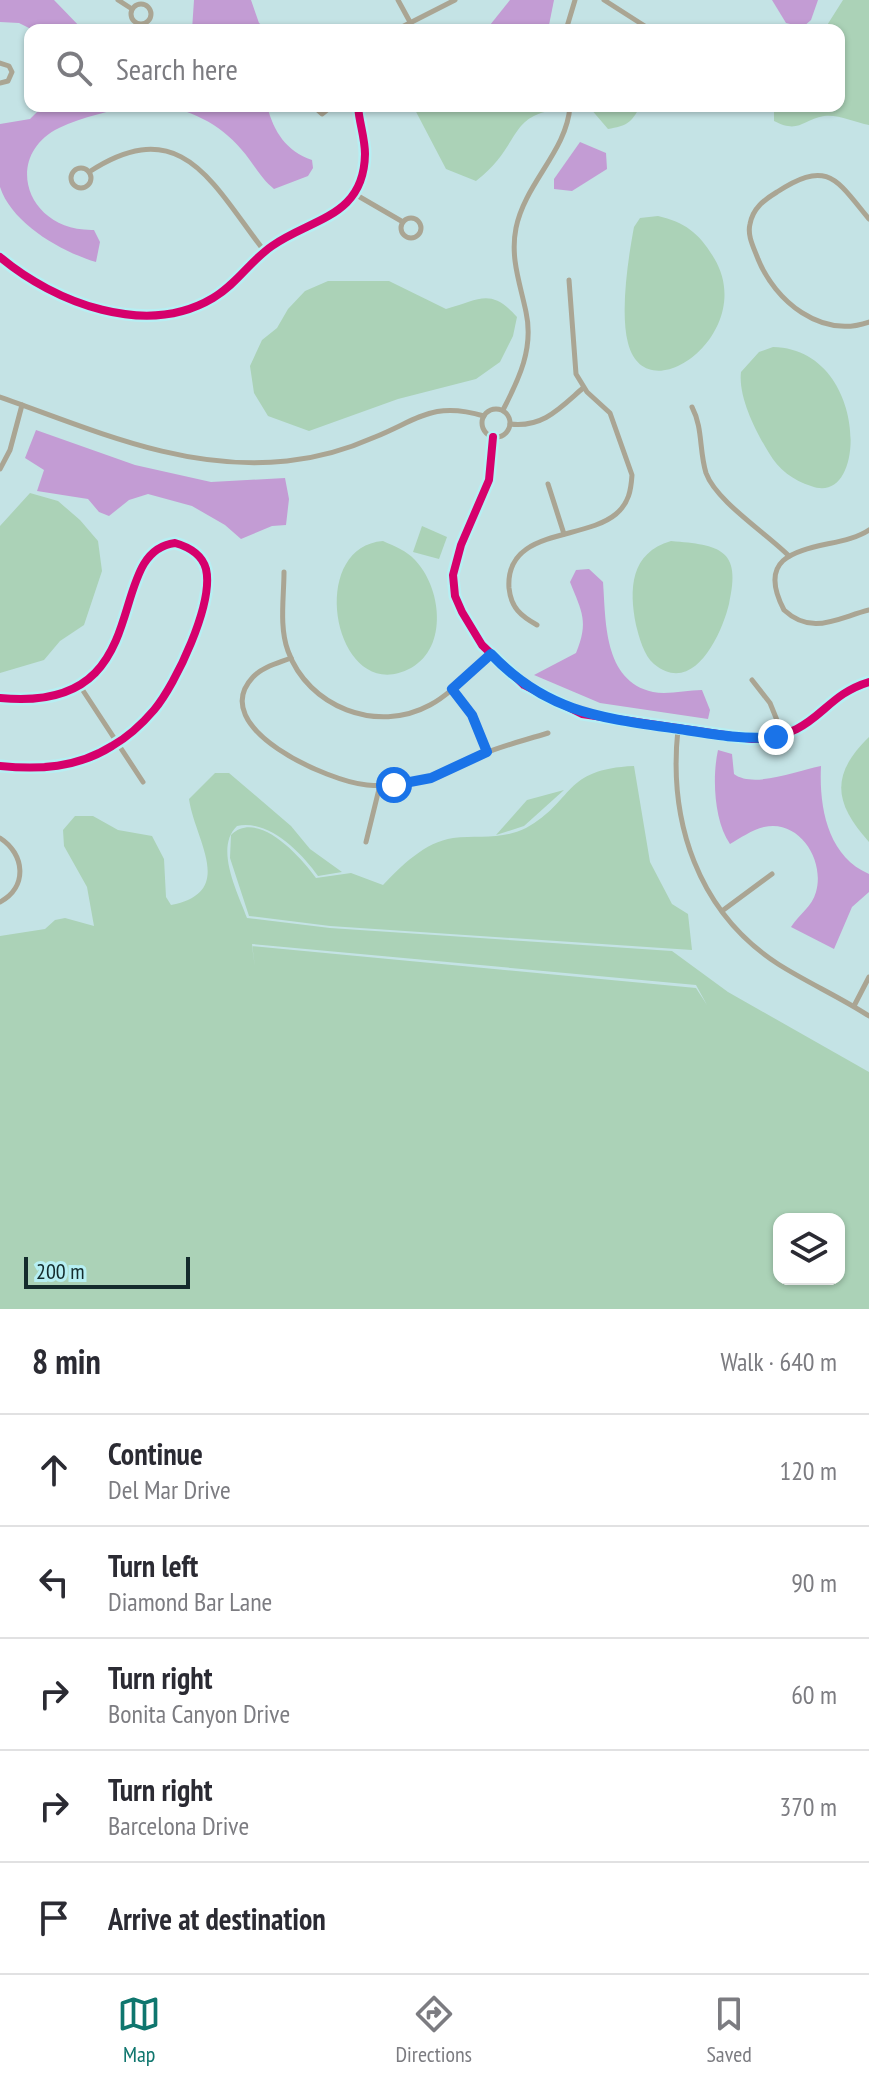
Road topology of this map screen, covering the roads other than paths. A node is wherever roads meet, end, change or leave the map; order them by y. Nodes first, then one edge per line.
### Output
1 (118, 0) edge
2 (398, 0) edge
3 (455, 0) edge
4 (575, 0) edge
5 (604, 0) edge
6 (132, 9) dead end
7 (410, 22) junction
8 (406, 24) edge
9 (568, 24) edge
10 (642, 24) edge
11 (0, 63) edge
12 (0, 83) edge
13 (359, 112) edge
14 (569, 112) edge
15 (89, 172) dead end
16 (353, 193) junction
17 (869, 219) edge
18 (403, 222) junction
19 (265, 252) junction
20 (0, 257) edge
21 (569, 280) dead end
22 (869, 322) edge
23 (583, 388) junction
24 (0, 397) edge
25 (22, 405) junction
26 (692, 407) dead end
27 (503, 410) junction
28 (484, 416) junction
29 (510, 424) junction
30 (493, 437) junction
31 (0, 469) edge
32 (548, 484) dead end
33 (869, 530) edge
34 (564, 534) junction
35 (148, 542) dead end
36 (154, 550) junction
37 (789, 556) junction
38 (284, 572) dead end
39 (869, 610) edge
40 (537, 625) dead end
41 (491, 654) junction
42 (291, 658) junction
43 (752, 680) dead end
44 (869, 682) edge
45 (80, 686) junction
46 (452, 689) junction
47 (0, 698) edge
48 (678, 729) junction
49 (548, 733) dead end
50 (783, 735) junction
51 (117, 743) junction
52 (487, 752) junction
53 (0, 766) edge
54 (143, 782) dead end
55 (380, 785) junction
56 (0, 838) edge
57 (366, 842) dead end
58 (772, 874) dead end
59 (0, 902) edge
60 (722, 911) junction
61 (869, 977) edge
62 (854, 1006) junction
63 (869, 1016) edge

1 - 6 street
2 - 7 street
3 - 7 street
4 - 9 street
5 - 10 street
7 - 8 street
11 - 12 street
13 - 16 street
14 - 27 street
15 - 19 street
16 - 18 street
16 - 19 street
17 - 22 street
18 - 18 street
19 - 20 street
21 - 23 street
23 - 29 street
23 - 34 street
24 - 25 street
25 - 28 street
25 - 31 street
26 - 37 street
27 - 28 street
27 - 29 street
28 - 30 street
29 - 30 street
30 - 41 street
32 - 34 street
33 - 37 street
34 - 40 street
35 - 36 street
36 - 45 street
36 - 51 street
37 - 39 street
38 - 42 street
41 - 46 street
41 - 48 street
42 - 46 street
42 - 55 street
43 - 50 street
44 - 50 street
45 - 47 street
45 - 51 street
46 - 52 street
48 - 50 street
48 - 60 street
49 - 52 street
51 - 53 street
51 - 54 street
52 - 55 street
55 - 57 street
56 - 59 street
58 - 60 street
60 - 62 street
61 - 62 street
62 - 63 street

